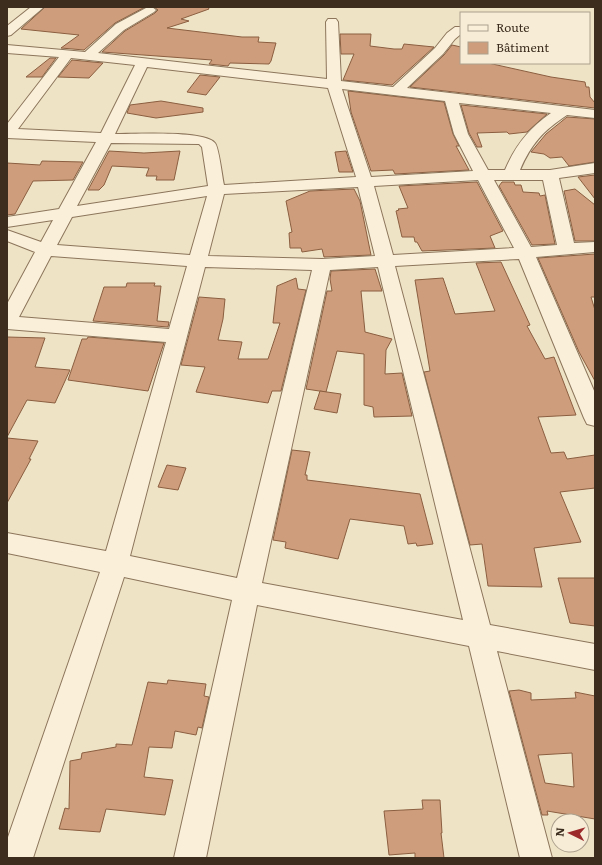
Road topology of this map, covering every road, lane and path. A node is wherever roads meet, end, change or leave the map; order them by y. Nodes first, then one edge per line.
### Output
1 (38, 7) edge
2 (150, 10) dead end
3 (332, 22) dead end
4 (459, 30) dead end
5 (7, 32) edge
6 (7, 49) edge
7 (68, 54) junction
8 (88, 56) junction
9 (143, 62) junction
10 (334, 84) junction
11 (396, 91) junction
12 (451, 98) junction
13 (563, 111) junction
14 (595, 114) edge
15 (7, 133) edge
16 (106, 138) junction
17 (595, 168) edge
18 (484, 175) junction
19 (550, 175) junction
20 (510, 176) junction
21 (365, 181) junction
22 (217, 190) junction
23 (65, 213) junction
24 (7, 222) edge
25 (7, 235) edge
26 (595, 247) edge
27 (567, 249) junction
28 (46, 250) junction
29 (525, 253) junction
30 (198, 261) junction
31 (385, 262) junction
32 (322, 265) junction
33 (7, 322) edge
34 (178, 336) junction
35 (595, 418) edge
36 (7, 543) edge
37 (115, 564) junction
38 (247, 592) junction
39 (479, 634) junction
40 (595, 657) edge
41 (17, 858) edge
42 (190, 858) edge
43 (536, 858) edge

1 - 5 street
2 - 8 street
3 - 10 street
4 - 11 street
6 - 7 street
7 - 8 street
7 - 15 street
8 - 9 street
9 - 10 street
9 - 16 street
10 - 11 street
10 - 21 street
11 - 12 street
12 - 13 street
12 - 18 street
13 - 14 street
13 - 20 street
15 - 16 street
16 - 22 street
16 - 23 street
17 - 19 street
18 - 20 street
18 - 21 street
18 - 29 street
19 - 20 street
19 - 27 street
21 - 22 street
21 - 31 street
22 - 23 street
22 - 30 street
23 - 24 street
23 - 28 street
25 - 28 street
26 - 27 street
27 - 29 street
28 - 30 street
28 - 33 street
29 - 31 street
29 - 35 street
30 - 32 street
30 - 34 street
31 - 32 street
31 - 39 street
32 - 38 street
33 - 34 street
34 - 37 street
36 - 37 street
37 - 38 street
37 - 41 street
38 - 39 street
38 - 42 street
39 - 40 street
39 - 43 street

